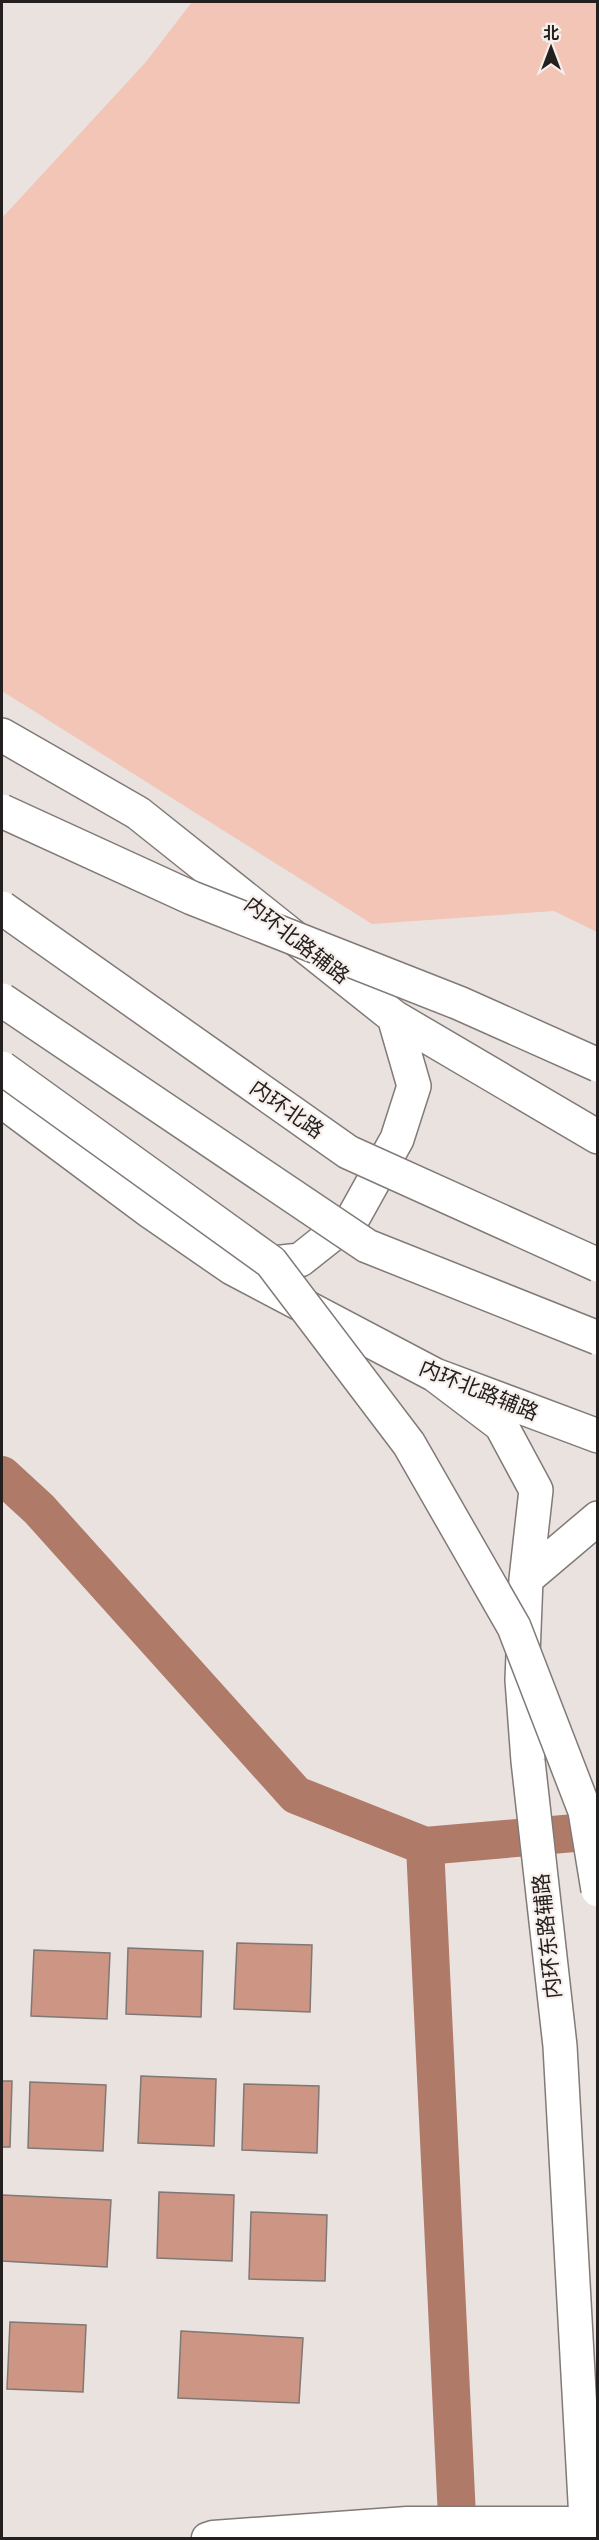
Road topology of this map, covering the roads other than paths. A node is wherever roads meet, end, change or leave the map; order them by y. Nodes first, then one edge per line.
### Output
1 (2, 735) edge
2 (2, 811) edge
3 (2, 908) edge
4 (2, 1000) edge
5 (394, 1017) junction
6 (597, 1065) edge
7 (2, 1068) edge
8 (2, 1101) edge
9 (597, 1137) edge
10 (597, 1265) edge
11 (232, 1268) junction
12 (597, 1338) edge
13 (435, 1375) junction
14 (597, 1436) edge
15 (597, 1518) edge
16 (526, 1580) junction
17 (597, 1890) edge
18 (587, 2530) edge
19 (207, 2538) edge

1 - 5 main road, 内环北路辅路
2 - 6 main road, bridge
3 - 10 main road, 内环北路, bridge
4 - 12 main road, bridge
5 - 9 main road, 内环北路辅路
5 - 11 main road
7 - 17 main road, bridge
8 - 11 main road, 内环北路辅路
11 - 13 main road, 内环北路辅路
13 - 14 main road, 内环北路辅路
13 - 16 main road, 内环东路辅路
15 - 16 main road
16 - 18 main road, 内环东路辅路
18 - 19 street

